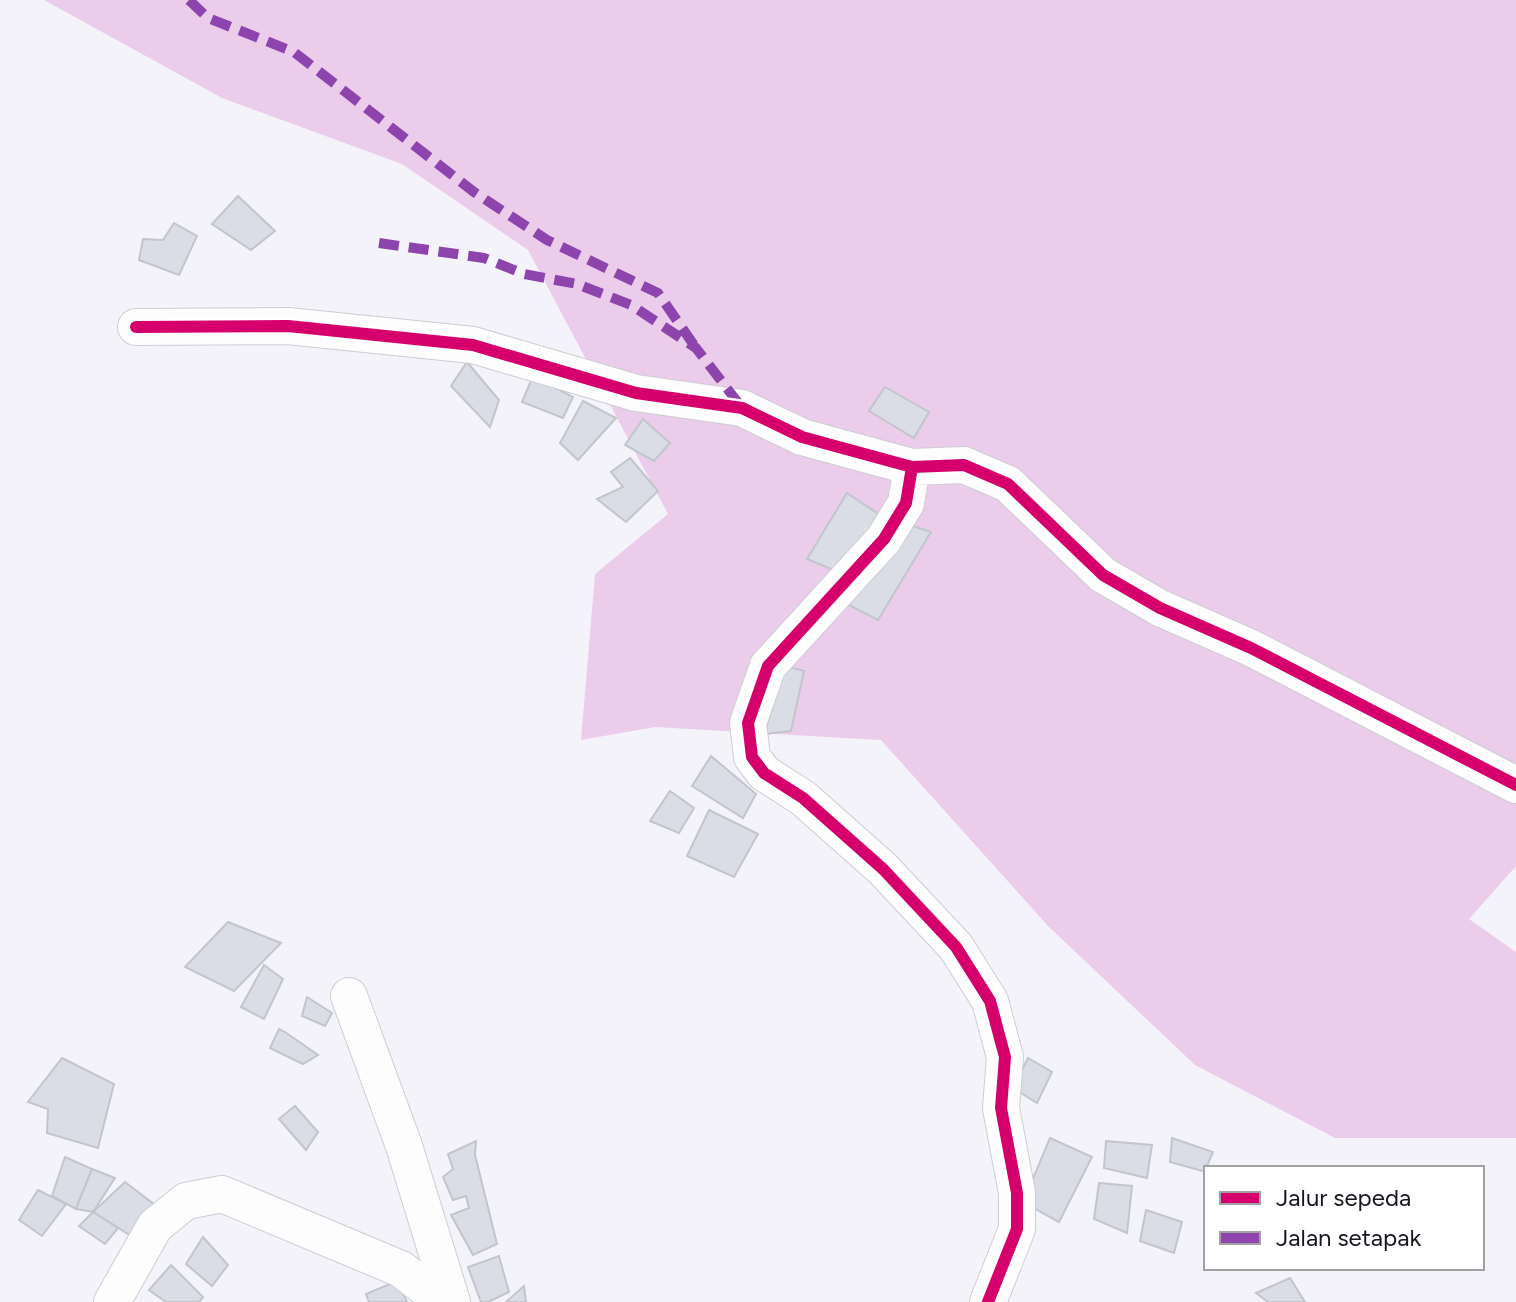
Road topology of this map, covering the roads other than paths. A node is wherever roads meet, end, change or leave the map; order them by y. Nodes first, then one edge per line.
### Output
1 (136, 327) dead end
2 (912, 467) junction
3 (1516, 785) edge
4 (349, 996) dead end
5 (112, 1302) edge
6 (443, 1302) edge
7 (452, 1302) edge
8 (988, 1302) edge

1 - 2 street
2 - 3 street
2 - 8 street
4 - 7 street
5 - 6 street

